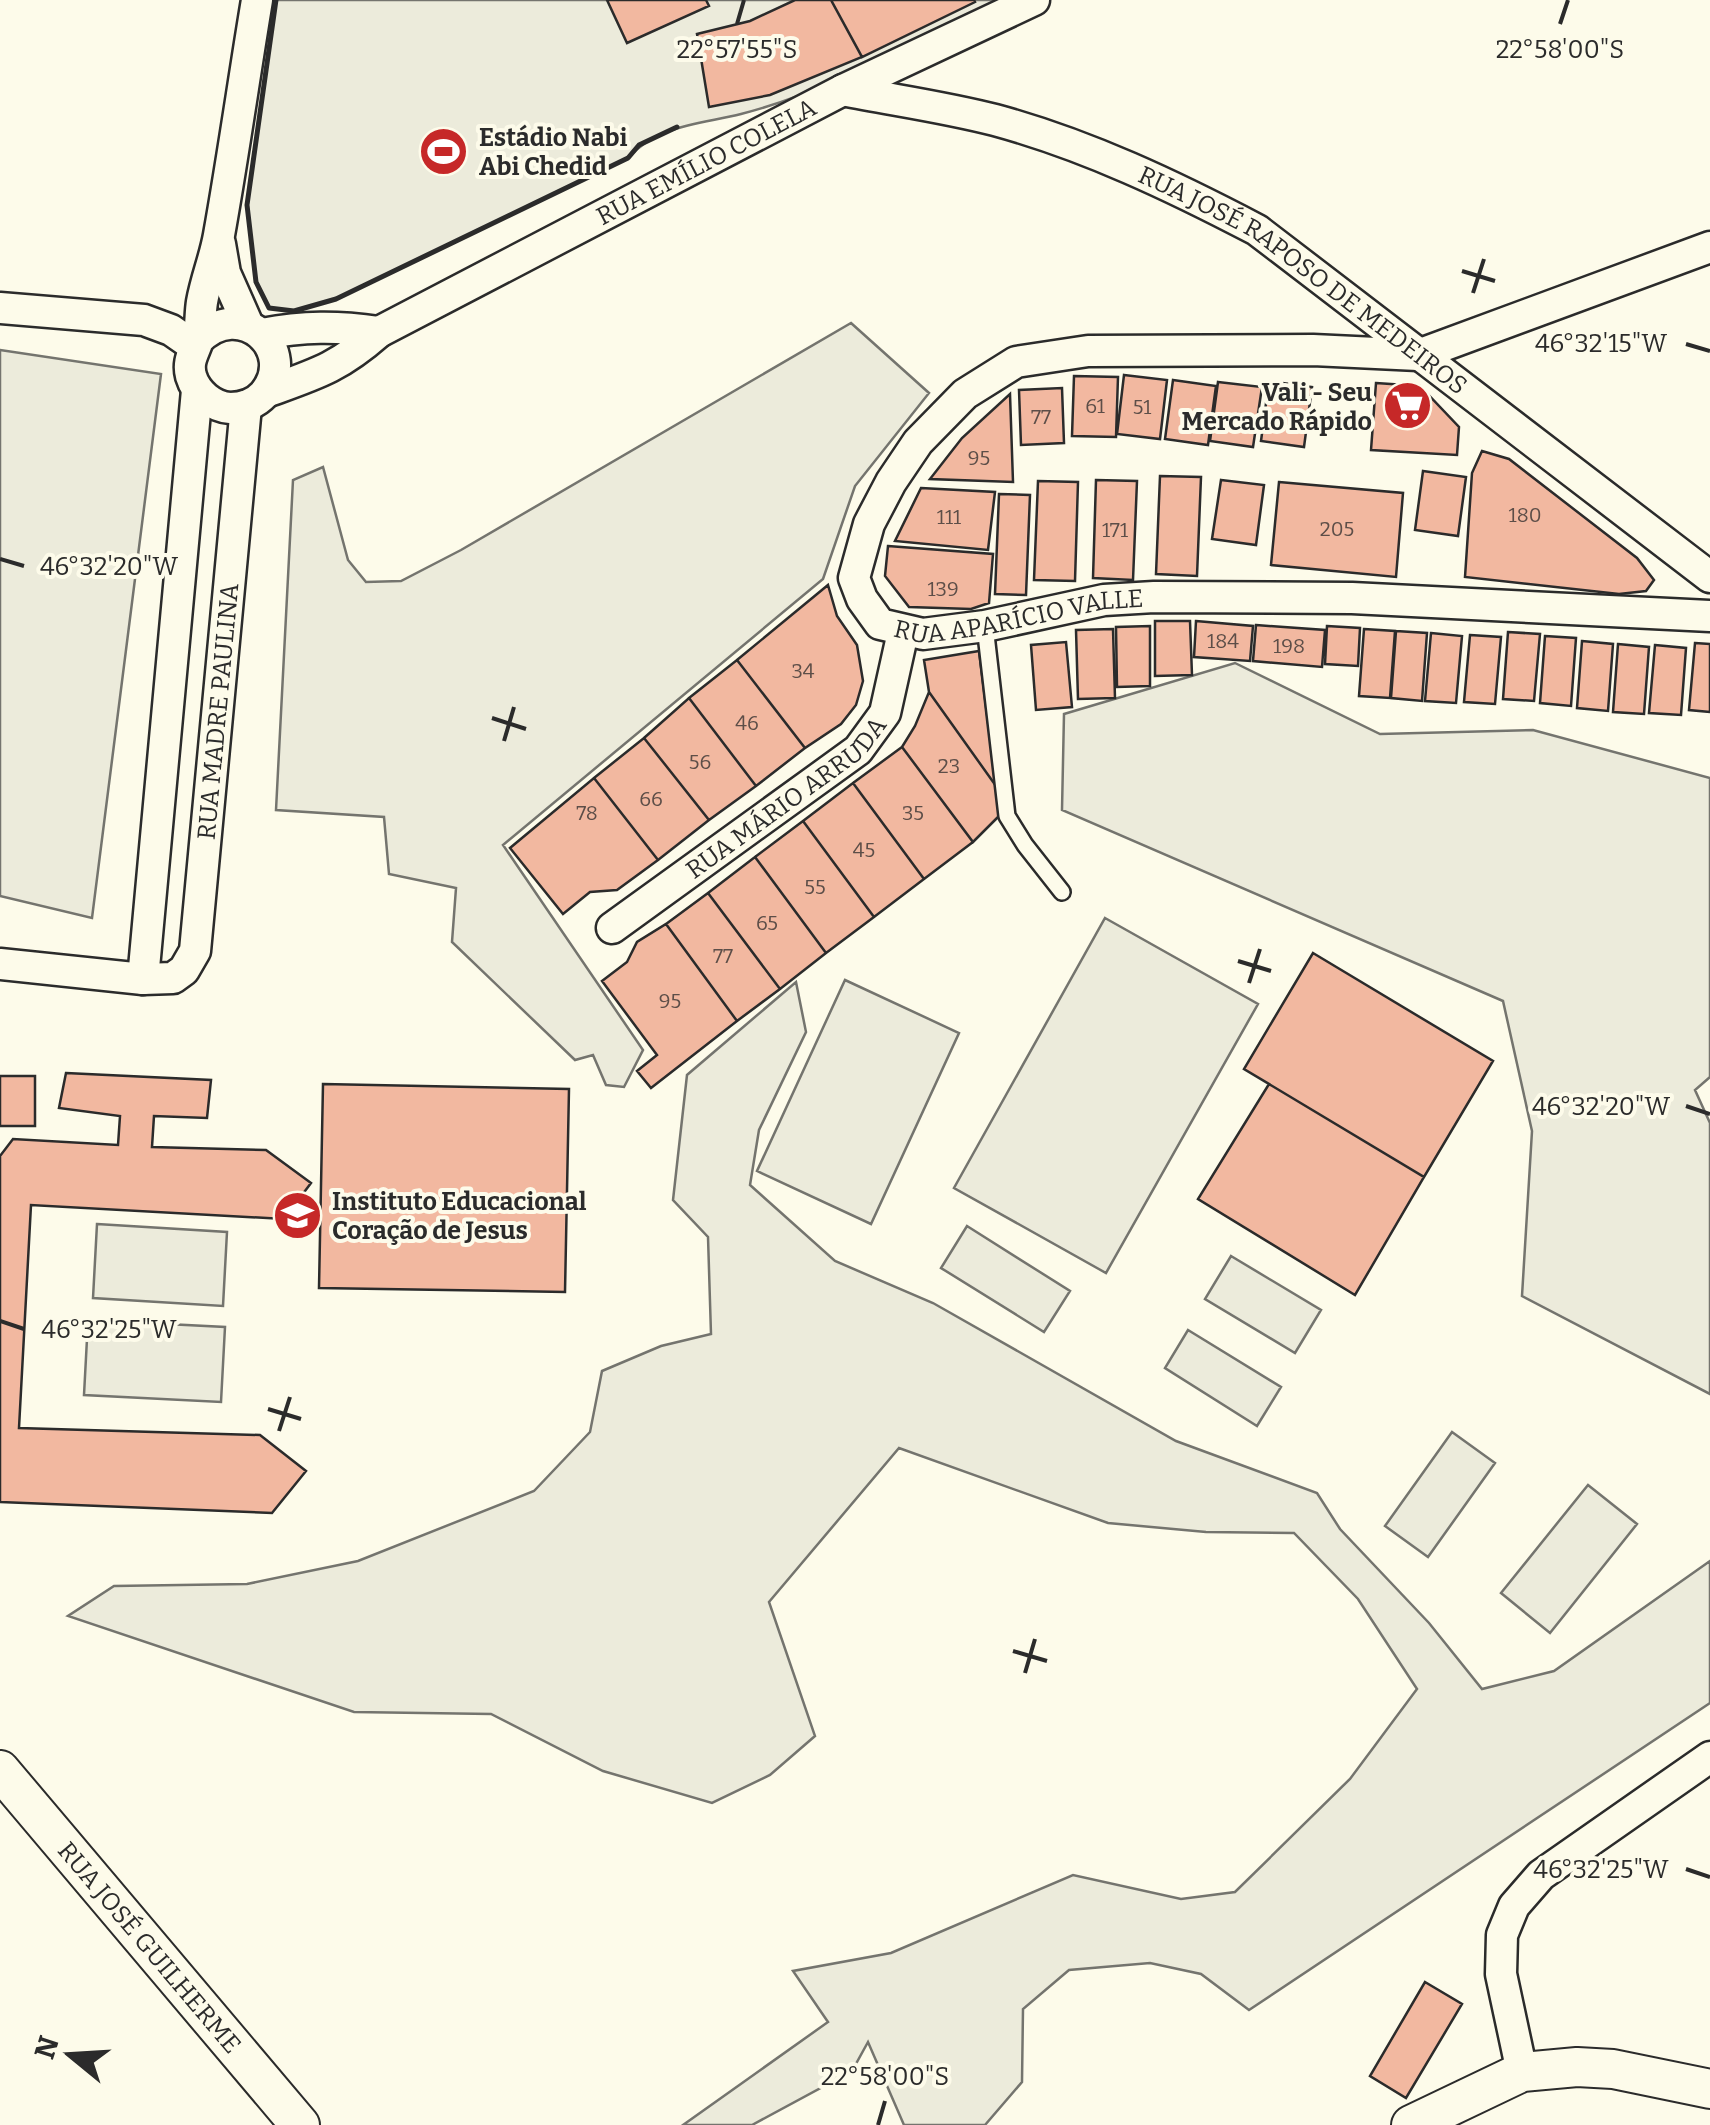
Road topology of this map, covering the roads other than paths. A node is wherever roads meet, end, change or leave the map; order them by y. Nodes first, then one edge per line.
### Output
1 (257, 0) edge
2 (1034, 0) edge
3 (843, 90) junction
4 (218, 236) junction
5 (1710, 247) edge
6 (0, 308) edge
7 (255, 330) junction
8 (379, 332) junction
9 (196, 343) junction
10 (1418, 354) junction
11 (197, 390) junction
12 (256, 399) junction
13 (1710, 576) edge
14 (1710, 616) edge
15 (985, 626) junction
16 (903, 632) junction
17 (1062, 892) dead end
18 (612, 928) dead end
19 (0, 964) edge
20 (144, 979) junction
21 (1710, 1757) edge
22 (3, 1781) edge
23 (1522, 2072) junction
24 (1710, 2090) edge
25 (300, 2125) edge
26 (1411, 2125) edge

1 - 4 street
2 - 3 street, RUA EMÍLIO COLELA
3 - 8 street, RUA EMÍLIO COLELA
3 - 10 street, RUA JOSÉ RAPOSO DE MEDEIROS
4 - 7 street
4 - 9 street
5 - 10 street
6 - 9 street
7 - 8 street
7 - 9 street
7 - 12 street
8 - 12 street, RUA EMÍLIO COLELA
9 - 11 street
10 - 13 street, RUA JOSÉ RAPOSO DE MEDEIROS
10 - 16 street, RUA APARÍCIO VALLE
11 - 12 street
11 - 20 street, RUA MADRE PAULINA
12 - 20 street, RUA MADRE PAULINA
14 - 15 street, RUA APARÍCIO VALLE
15 - 16 street, RUA APARÍCIO VALLE
15 - 17 lane
16 - 18 street, RUA MÁRIO ARRUDA
19 - 20 street, RUA MADRE PAULINA
21 - 23 street
22 - 25 street, RUA JOSÉ GUILHERME
23 - 24 street
23 - 26 street

